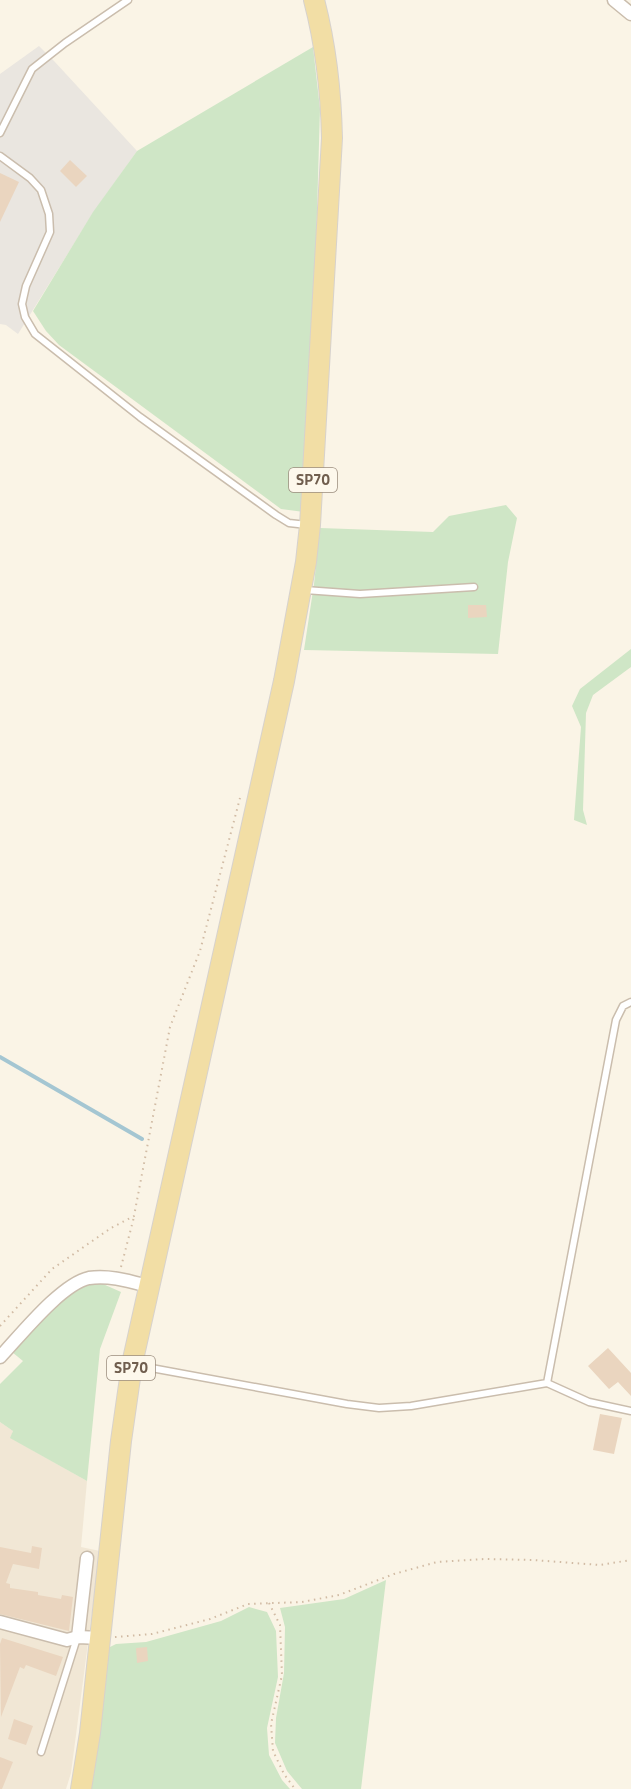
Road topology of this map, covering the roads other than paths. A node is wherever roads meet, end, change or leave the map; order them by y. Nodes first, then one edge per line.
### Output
1 (128, 0) edge
2 (314, 0) edge
3 (614, 0) edge
4 (631, 14) edge
5 (0, 133) edge
6 (0, 156) edge
7 (310, 525) junction
8 (474, 587) dead end
9 (302, 590) junction
10 (631, 1002) edge
11 (148, 1286) junction
12 (0, 1357) edge
13 (132, 1364) junction
14 (547, 1383) junction
15 (631, 1412) edge
16 (87, 1558) dead end
17 (1, 1623) edge
18 (78, 1637) junction
19 (100, 1638) junction
20 (41, 1752) dead end
21 (81, 1789) edge

1 - 5 lane
2 - 7 main road, SP70
3 - 4 street
6 - 7 lane
7 - 9 main road, SP70
8 - 9 lane
9 - 11 main road, SP70
10 - 14 lane
11 - 12 street
11 - 13 main road, SP70
13 - 14 lane
13 - 19 main road, SP70
14 - 15 lane
16 - 18 street
17 - 18 street
18 - 19 street
18 - 20 lane
19 - 21 main road, SP70

